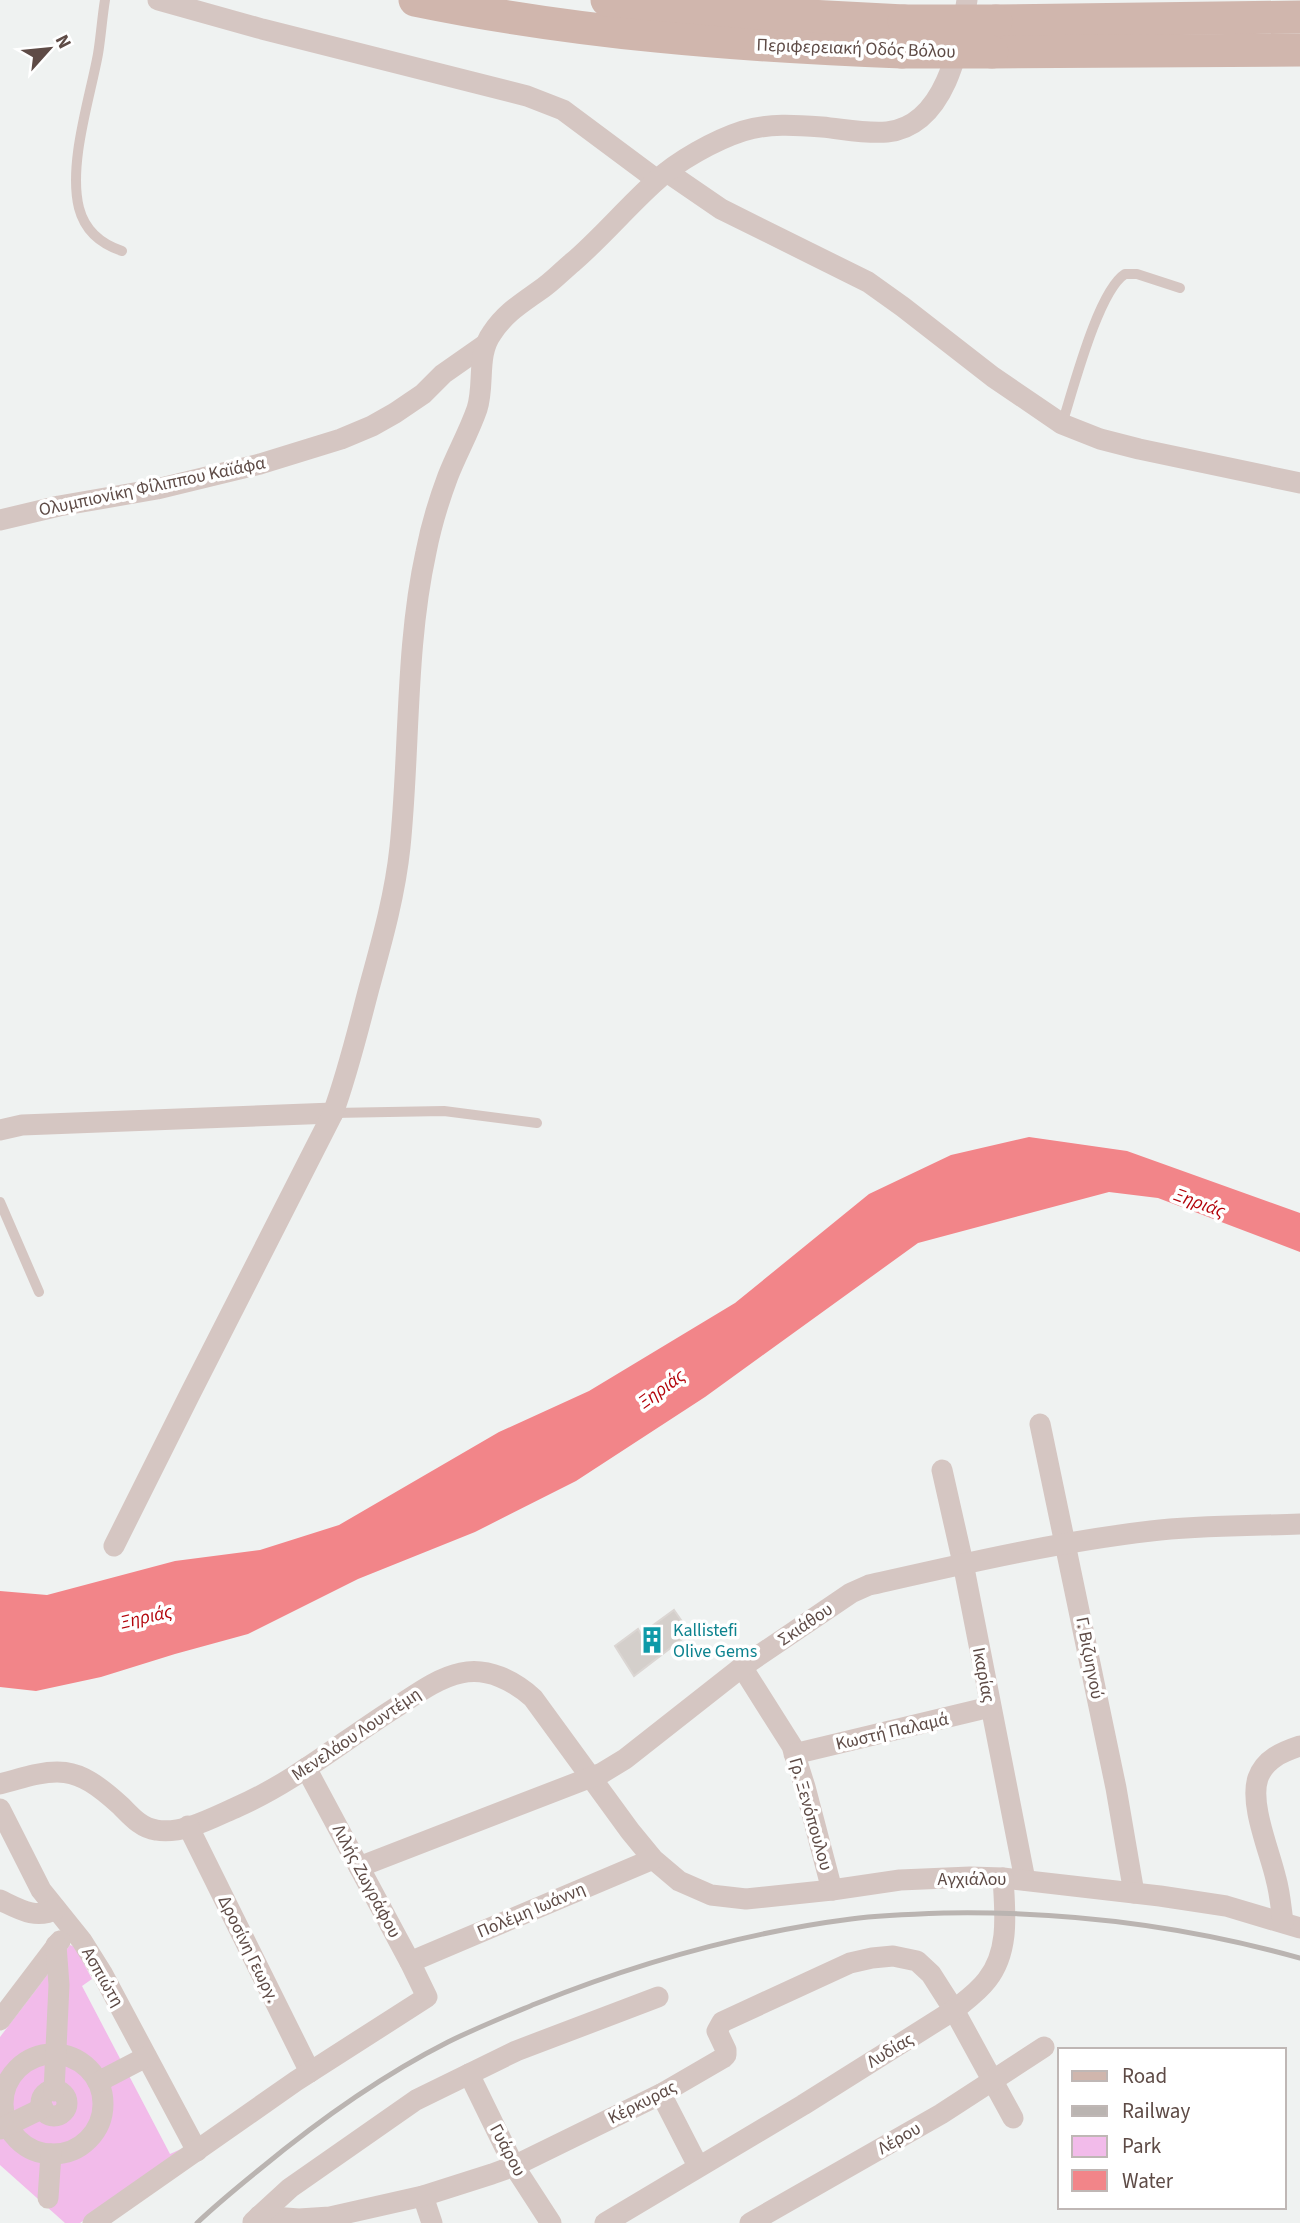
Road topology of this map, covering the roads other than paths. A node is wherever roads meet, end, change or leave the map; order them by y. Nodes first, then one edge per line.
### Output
1 (104, 0) edge
2 (158, 0) edge
3 (415, 0) edge
4 (607, 0) edge
5 (967, 0) edge
6 (1072, 10) edge
7 (1300, 17) edge
8 (903, 36) junction
9 (994, 37) junction
10 (1300, 50) edge
11 (662, 176) junction
12 (122, 251) dead end
13 (1180, 288) dead end
14 (483, 346) junction
15 (1062, 424) junction
16 (1300, 483) edge
17 (0, 520) edge
18 (332, 1113) junction
19 (537, 1123) dead end
20 (0, 1130) edge
21 (0, 1202) edge
22 (39, 1292) dead end
23 (1041, 1424) dead end
24 (942, 1470) dead end
25 (1300, 1524) edge
26 (1066, 1543) junction
27 (114, 1546) dead end
28 (963, 1563) junction
29 (742, 1667) junction
30 (990, 1707) junction
31 (1300, 1746) edge
32 (794, 1754) junction
33 (306, 1768) junction
34 (591, 1778) junction
35 (0, 1784) edge
36 (0, 1809) edge
37 (188, 1826) junction
38 (653, 1859) junction
39 (359, 1867) junction
40 (1003, 1878) junction
41 (1024, 1880) junction
42 (832, 1890) junction
43 (1134, 1893) junction
44 (0, 1900) edge
45 (55, 1909) junction
46 (1292, 1925) edge
47 (71, 1927) junction
48 (56, 1945) junction
49 (410, 1962) junction
50 (658, 1997) dead end
51 (954, 2010) junction
52 (0, 2020) edge
53 (1044, 2047) dead end
54 (55, 2055) junction
55 (146, 2057) junction
56 (310, 2072) junction
57 (5, 2074) edge
58 (469, 2074) junction
59 (993, 2080) junction
60 (98, 2082) junction
61 (661, 2094) junction
62 (53, 2103) junction
63 (1013, 2118) dead end
64 (4, 2127) edge
65 (94, 2132) junction
66 (197, 2151) junction
67 (51, 2154) junction
68 (514, 2166) junction
69 (698, 2166) junction
70 (423, 2196) junction
71 (48, 2199) dead end
72 (255, 2220) edge
73 (93, 2223) edge
74 (432, 2223) edge
75 (551, 2223) edge
76 (605, 2223) edge
77 (750, 2223) edge

1 - 12 lane
2 - 11 street
3 - 8 main road, Περιφερειακή Οδός Βόλου
4 - 8 main road, Περιφερειακή Οδός Βόλου
5 - 11 street
6 - 7 main road, Περιφερειακή Οδός Βόλου
6 - 9 main road, Περιφερειακή Οδός Βόλου
8 - 9 main road, Περιφερειακή Οδός Βόλου, bridge
9 - 10 main road, Περιφερειακή Οδός Βόλου
11 - 14 street
11 - 15 street
13 - 15 lane
14 - 17 street, Ολυμπιονίκη Φίλιππου Καϊάφα
14 - 18 street
15 - 16 street
18 - 19 lane
18 - 20 street
18 - 27 street
21 - 22 lane
23 - 26 street, Γ. Βιζυηνού
24 - 28 street, Ικαρίας
25 - 26 street, Σκιάθου
26 - 28 street, Σκιάθου
26 - 43 street, Γ. Βιζυηνού
28 - 29 street, Σκιάθου
28 - 30 street, Ικαρίας
29 - 32 street, Γρ. Ξενόπουλου
29 - 34 street, Σκιάθου
30 - 32 street, Κωστή Παλαμά
30 - 41 street, Ικαρίας
31 - 46 street
32 - 42 street, Γρ. Ξενόπουλου
33 - 34 street, Μενελάου Λουντέμη
33 - 37 street, Μενελάου Λουντέμη
33 - 39 street, Λιλής Ζωγράφου
34 - 38 street, Μενελάου Λουντέμη
34 - 39 street, Σκιάθου
35 - 37 street, Μενελάου Λουντέμη
36 - 45 street, Ασπιώτη
37 - 56 street, Δροσίνη Γεωργ.
38 - 42 street, Αγχιάλου
38 - 49 street, Πολέμη Ιωάννη
39 - 49 street, Λιλής Ζωγράφου
40 - 41 street, Αγχιάλου
40 - 42 street, Αγχιάλου
40 - 51 street, Λυδίας
41 - 43 street, Αγχιάλου
43 - 46 street, Αγχιάλου
44 - 45 street
45 - 47 street, Ασπιώτη
47 - 48 street
47 - 55 street, Ασπιώτη
48 - 52 street
48 - 54 street
49 - 56 street, Λιλής Ζωγράφου
50 - 58 street, Κέρκυρας
51 - 59 street
51 - 61 street, Κέρκυρας
51 - 69 street, Λυδίας
53 - 59 street, Λέρου
54 - 57 street
54 - 60 street
54 - 62 street
55 - 60 street
55 - 66 street, Ασπιώτη
56 - 66 street
57 - 64 street
58 - 68 street, Γυάρου
58 - 72 street, Κέρκυρας
59 - 63 street
59 - 77 street, Λέρου
60 - 65 street
61 - 68 street, Κέρκυρας
61 - 69 street
62 - 64 street
62 - 65 street
64 - 67 street
65 - 67 street
66 - 73 street
67 - 71 street
68 - 70 street, Κέρκυρας
68 - 75 street, Γυάρου
69 - 76 street, Λυδίας
70 - 72 street, Κέρκυρας
70 - 74 street

